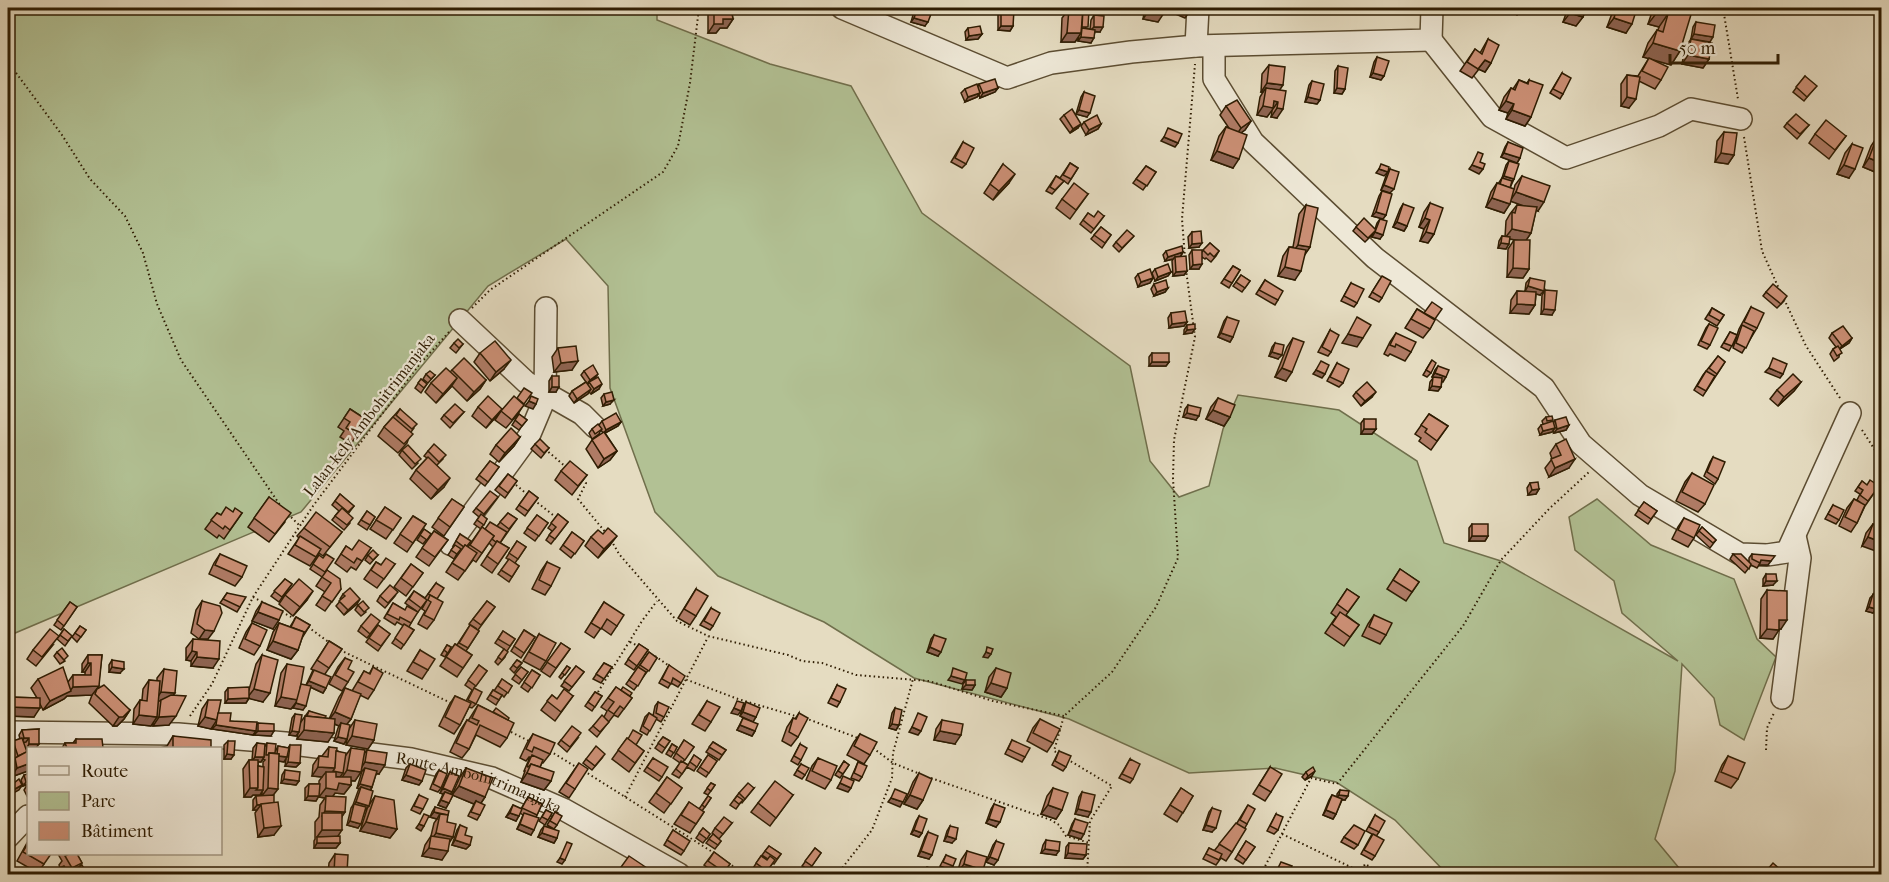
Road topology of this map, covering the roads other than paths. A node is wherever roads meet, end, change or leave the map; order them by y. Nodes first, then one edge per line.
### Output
1 (842, 8) edge
2 (1198, 8) edge
3 (1432, 8) edge
4 (1431, 40) junction
5 (1205, 46) junction
6 (1741, 119) road end
7 (546, 308) dead end
8 (460, 320) road end
9 (545, 393) junction
10 (1850, 413) road end
11 (595, 427) edge
12 (1794, 536) junction
13 (450, 544) edge
14 (1782, 698) road end
15 (8, 732) edge
16 (178, 734) junction
17 (150, 747) edge
18 (27, 817) edge
19 (8, 837) edge
20 (679, 874) edge

1 - 5 street
2 - 5 street
3 - 4 street
4 - 5 street
4 - 6 street
5 - 12 street
7 - 9 street
8 - 9 street
9 - 11 street
9 - 13 street
10 - 12 street
12 - 14 street
15 - 16 street, Route Ambohitrimanjaka
16 - 17 street
16 - 20 street, Route Ambohitrimanjaka
18 - 19 street

